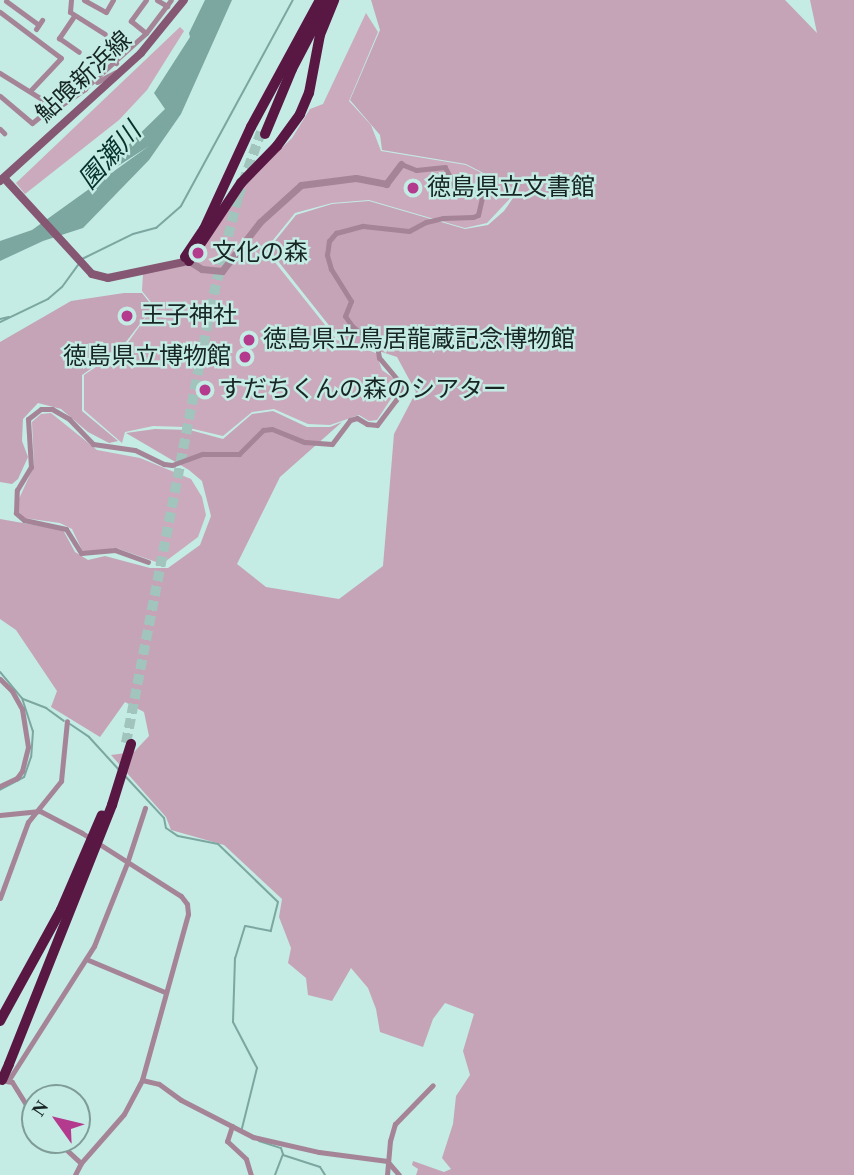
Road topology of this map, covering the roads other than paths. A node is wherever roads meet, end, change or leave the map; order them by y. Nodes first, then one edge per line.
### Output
1 (7, 0) edge
2 (71, 0) edge
3 (84, 0) edge
4 (113, 0) edge
5 (146, 0) edge
6 (158, 0) edge
7 (184, 0) edge
8 (321, 0) edge
9 (328, 0) edge
10 (334, 0) edge
11 (93, 2) edge
12 (169, 3) edge
13 (0, 12) edge
14 (74, 16) junction
15 (39, 24) dead end
16 (146, 33) junction
17 (104, 34) dead end
18 (79, 52) dead end
19 (103, 54) dead end
20 (119, 66) junction
21 (0, 73) edge
22 (31, 90) junction
23 (0, 96) edge
24 (53, 106) junction
25 (401, 163) joint
26 (4, 181) edge
27 (186, 261) junction
28 (148, 562) dead end
29 (0, 680) edge
30 (67, 721) dead end
31 (129, 743) tunnel mouth
32 (0, 786) edge
33 (110, 804) junction
34 (145, 808) dead end
35 (37, 810) junction
36 (0, 815) edge
37 (128, 863) junction
38 (0, 898) edge
39 (86, 959) junction
40 (165, 992) junction
41 (0, 1021) edge
42 (142, 1080) junction
43 (5, 1081) edge
44 (433, 1085) dead end
45 (21, 1096) edge
46 (232, 1126) junction
47 (71, 1154) edge
48 (387, 1161) junction
49 (81, 1163) junction
50 (75, 1175) edge
51 (251, 1175) edge
52 (387, 1175) edge
53 (398, 1175) edge

1 - 13 street
1 - 15 street
2 - 14 street
3 - 11 street
4 - 11 street
5 - 16 street
6 - 12 street
7 - 20 main road, 鮎喰新浜線
8 - 9 highway
8 - 27 highway
10 - 27 highway
12 - 16 street
13 - 22 street
14 - 17 street
14 - 18 street
16 - 20 street
19 - 20 street
20 - 24 street
20 - 26 main road, 鮎喰新浜線
21 - 22 street
22 - 24 street
23 - 24 street
25 - 27 street
25 - 28 street
26 - 27 main road, 鮎喰新浜線
29 - 32 street
30 - 35 street
31 - 33 highway
33 - 41 highway, bridge
33 - 43 highway, bridge
34 - 37 street
35 - 36 street
35 - 37 street
35 - 38 street
37 - 39 street
37 - 40 street
39 - 40 street
39 - 43 street
40 - 42 street
42 - 46 street
42 - 49 street
43 - 45 street
44 - 48 street
46 - 48 street
46 - 51 street
47 - 49 street
48 - 52 street
48 - 53 street
49 - 50 street

